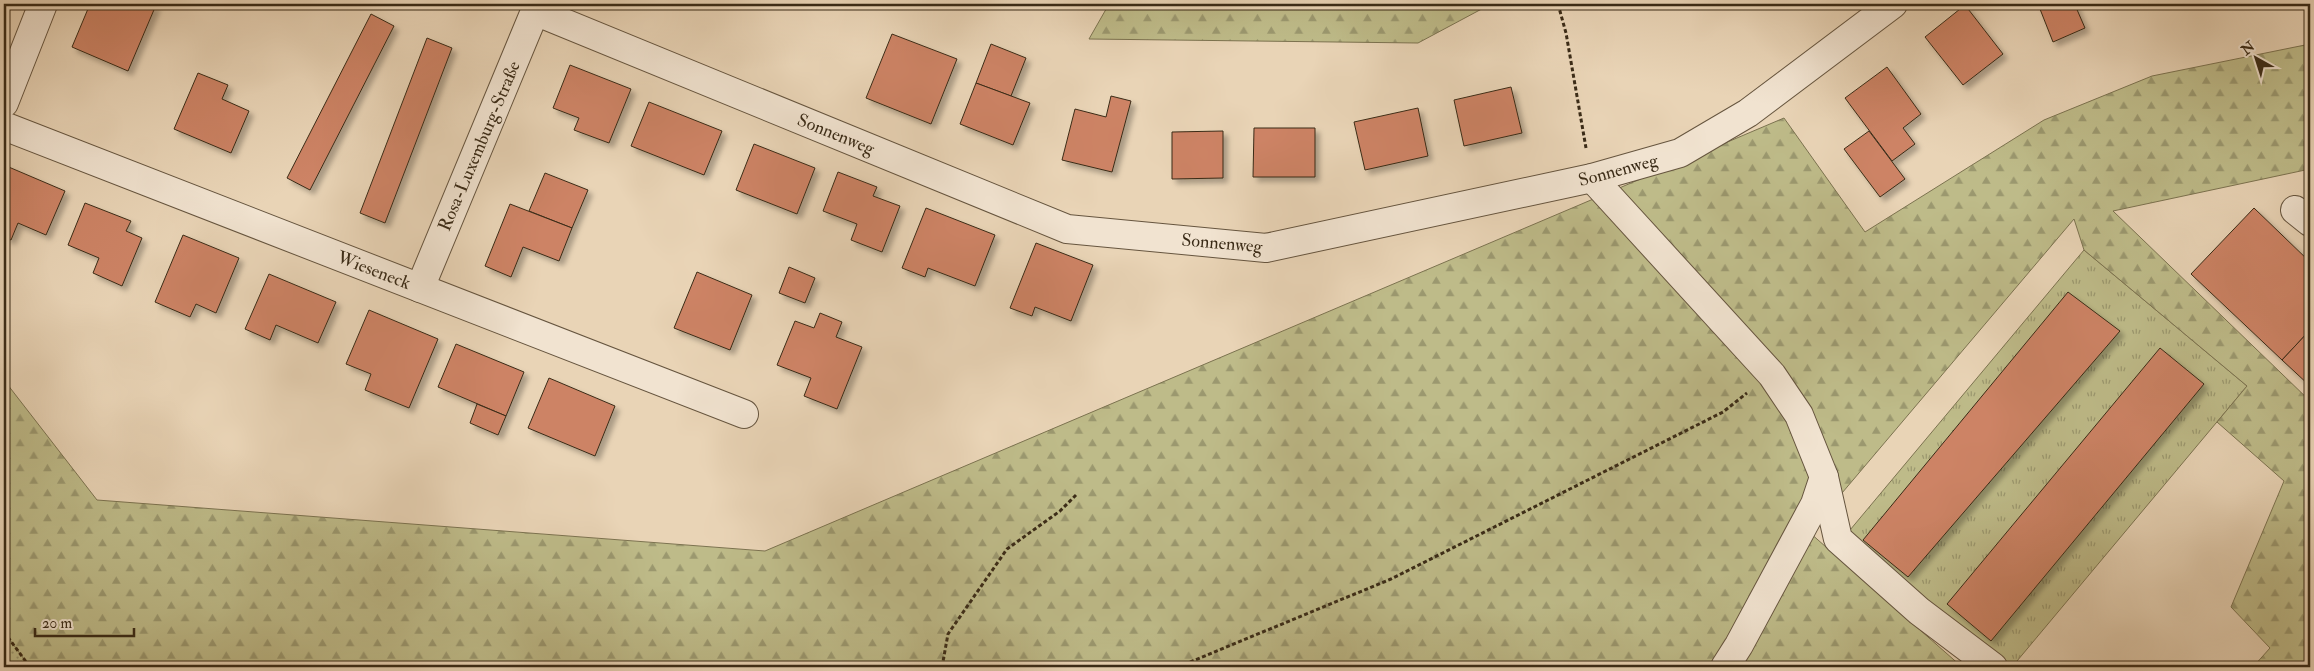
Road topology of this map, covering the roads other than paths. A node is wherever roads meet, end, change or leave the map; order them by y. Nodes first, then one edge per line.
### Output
1 (43, 4) edge
2 (1893, 4) edge
3 (537, 8) edge
4 (4, 104) edge
5 (4, 126) edge
6 (1592, 178) junction
7 (420, 288) junction
8 (744, 414) dead end
9 (1824, 477) junction
10 (1725, 667) edge
11 (1993, 667) edge

1 - 4 street
2 - 6 street, Sonnenweg
3 - 6 street, Sonnenweg
3 - 7 street, Rosa-Luxemburg-Straße
5 - 7 street, Wieseneck
6 - 9 street
7 - 8 street, Wieseneck
9 - 10 street
9 - 11 street

